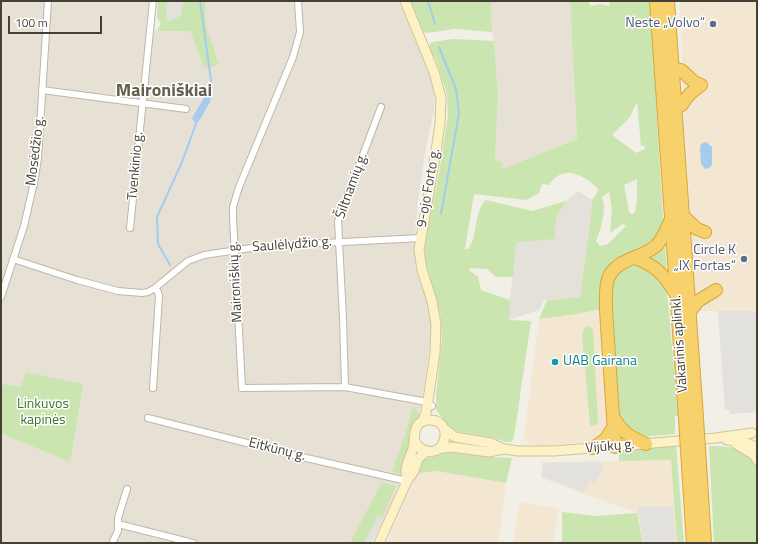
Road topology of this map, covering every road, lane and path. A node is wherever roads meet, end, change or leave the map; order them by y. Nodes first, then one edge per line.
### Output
1 (48, 1) edge
2 (153, 1) edge
3 (298, 1) edge
4 (405, 1) edge
5 (656, 1) edge
6 (668, 1) edge
7 (676, 1) edge
8 (681, 70) junction
9 (42, 90) junction
10 (142, 104) junction
11 (682, 105) junction
12 (381, 107) dead end
13 (186, 109) dead end
14 (678, 135) junction
15 (677, 217) junction
16 (130, 228) dead end
17 (705, 232) dead end
18 (420, 238) junction
19 (338, 242) junction
20 (234, 250) junction
21 (635, 258) junction
22 (13, 259) junction
23 (155, 288) junction
24 (716, 290) dead end
25 (676, 296) junction
26 (1, 297) edge
27 (689, 313) junction
28 (345, 387) junction
29 (153, 388) dead end
30 (429, 404) junction
31 (148, 418) dead end
32 (691, 418) junction
33 (422, 422) junction
34 (614, 422) junction
35 (441, 426) junction
36 (754, 431) edge
37 (716, 438) junction
38 (414, 439) junction
39 (729, 441) junction
40 (646, 444) junction
41 (615, 447) junction
42 (594, 448) junction
43 (756, 448) edge
44 (438, 449) junction
45 (504, 450) junction
46 (428, 451) junction
47 (757, 460) edge
48 (694, 465) junction
49 (407, 481) junction
50 (127, 490) dead end
51 (118, 524) junction
52 (112, 543) edge
53 (190, 543) edge
54 (379, 543) edge
55 (693, 543) edge
56 (705, 543) edge

1 - 9 street, Mosėdžio g.
2 - 10 street, Tvenkinio g.
3 - 20 street, Maironiškių g.
4 - 18 main road, 9-ojo Forto g.
5 - 15 highway, Vakarinis aplinkl.
6 - 14 highway, Vakarinis aplinkl.
7 - 8 highway
8 - 11 highway
8 - 11 highway
9 - 10 street
9 - 22 street, Mosėdžio g.
10 - 13 street
10 - 16 street, Tvenkinio g.
11 - 14 highway
12 - 19 street, Šiltnamių g.
14 - 15 highway, Vakarinis aplinkl.
15 - 17 highway
15 - 21 highway
15 - 25 highway, Vakarinis aplinkl.
15 - 27 highway, Vakarinis aplinkl.
18 - 19 street, Saulėlydžio g.
18 - 30 main road, 9-ojo Forto g.
19 - 20 street, Saulėlydžio g.
19 - 28 street, Šiltnamių g.
20 - 23 street, Saulėlydžio g.
20 - 28 street, Maironiškių g.
21 - 25 highway
21 - 34 highway
22 - 23 street, Saulėlydžio g.
22 - 26 street, Mosėdžio g.
23 - 29 street
24 - 27 highway
25 - 32 highway, Vakarinis aplinkl.
27 - 32 highway, Vakarinis aplinkl.
28 - 30 street, Maironiškių g.
30 - 33 main road, 9-ojo Forto g.
30 - 35 main road
31 - 49 street, Eitkūnų g.
32 - 48 highway, Vakarinis aplinkl., bridge
33 - 35 main road
33 - 38 main road
34 - 40 highway
34 - 41 highway
34 - 42 highway
35 - 44 main road
35 - 45 main road, Vijūkų g.
36 - 37 main road, Vijūkų g.
36 - 43 main road
37 - 39 main road, Vijūkų g.
37 - 40 main road, Vijūkų g.
38 - 46 main road
38 - 49 main road
39 - 43 main road, Vijūkų g.
39 - 47 main road
40 - 41 main road, Vijūkų g.
41 - 42 main road, Vijūkų g.
42 - 45 main road, Vijūkų g.
44 - 45 main road, Vijūkų g.
44 - 46 main road
46 - 49 main road
48 - 55 highway, Vakarinis aplinkl.
48 - 56 highway, Vakarinis aplinkl.
49 - 54 main road
50 - 51 street
51 - 52 street
51 - 53 street

